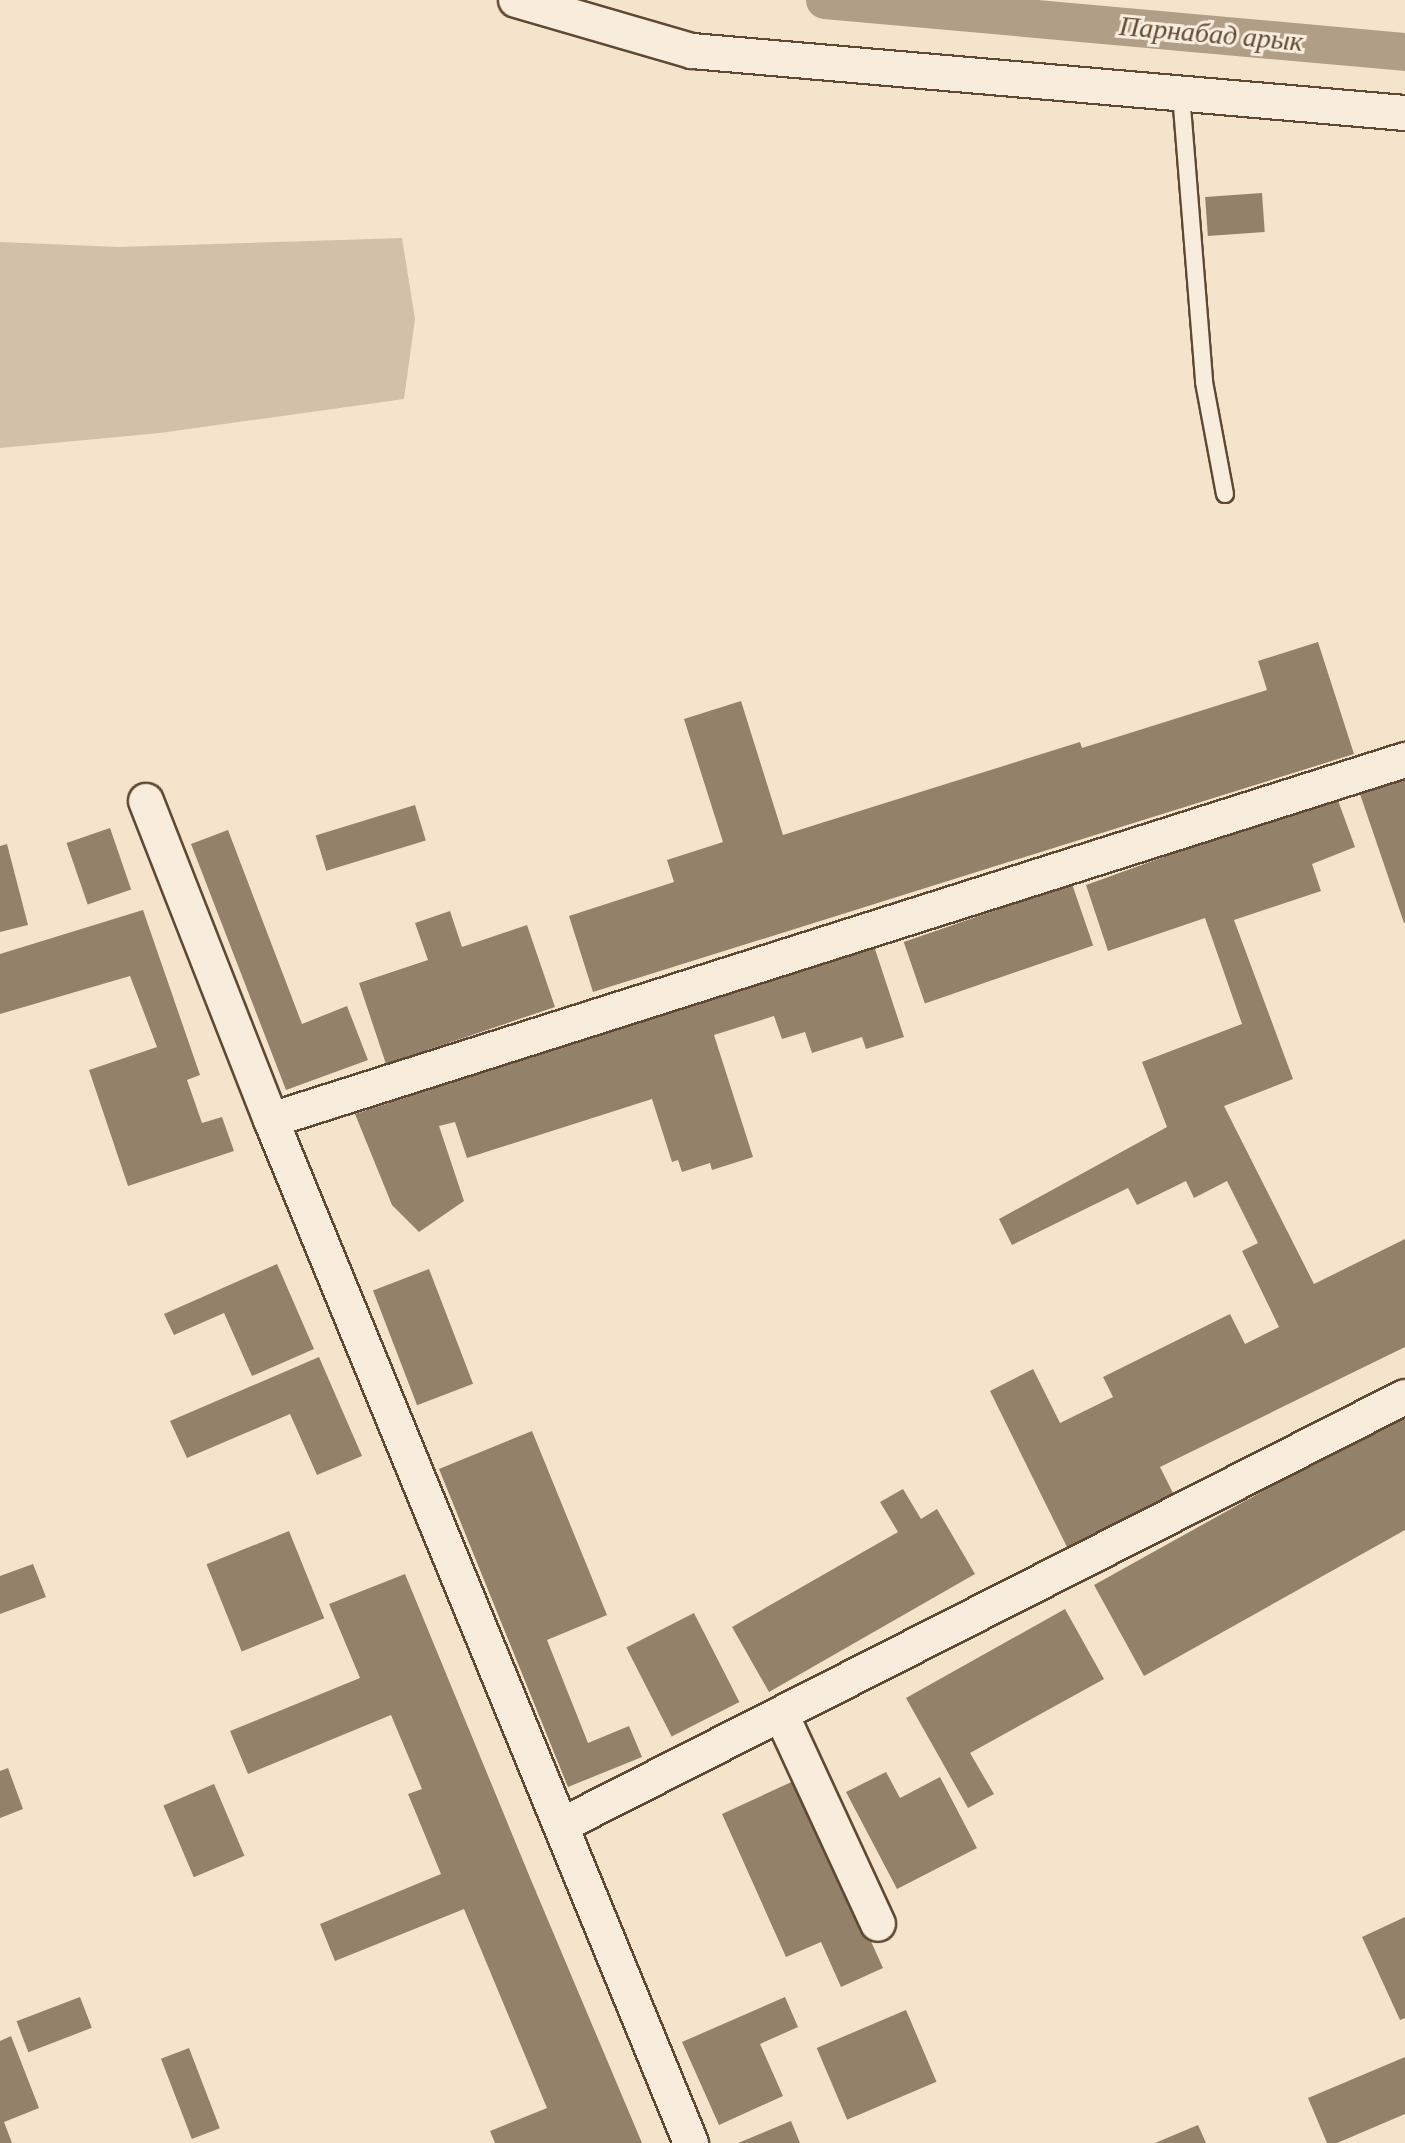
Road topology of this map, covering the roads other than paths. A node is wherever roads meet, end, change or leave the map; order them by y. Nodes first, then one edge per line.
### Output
1 (516, 0) edge
2 (1181, 94) junction
3 (1405, 113) edge
4 (1225, 494) dead end
5 (1405, 760) edge
6 (146, 801) dead end
7 (271, 1120) junction
8 (1405, 1397) edge
9 (781, 1714) junction
10 (562, 1825) junction
11 (878, 1924) dead end
12 (691, 2143) edge

1 - 2 street
2 - 3 street
2 - 4 lane
5 - 7 street
6 - 7 street
7 - 10 street
8 - 9 street
9 - 10 street
9 - 11 street
10 - 12 street

